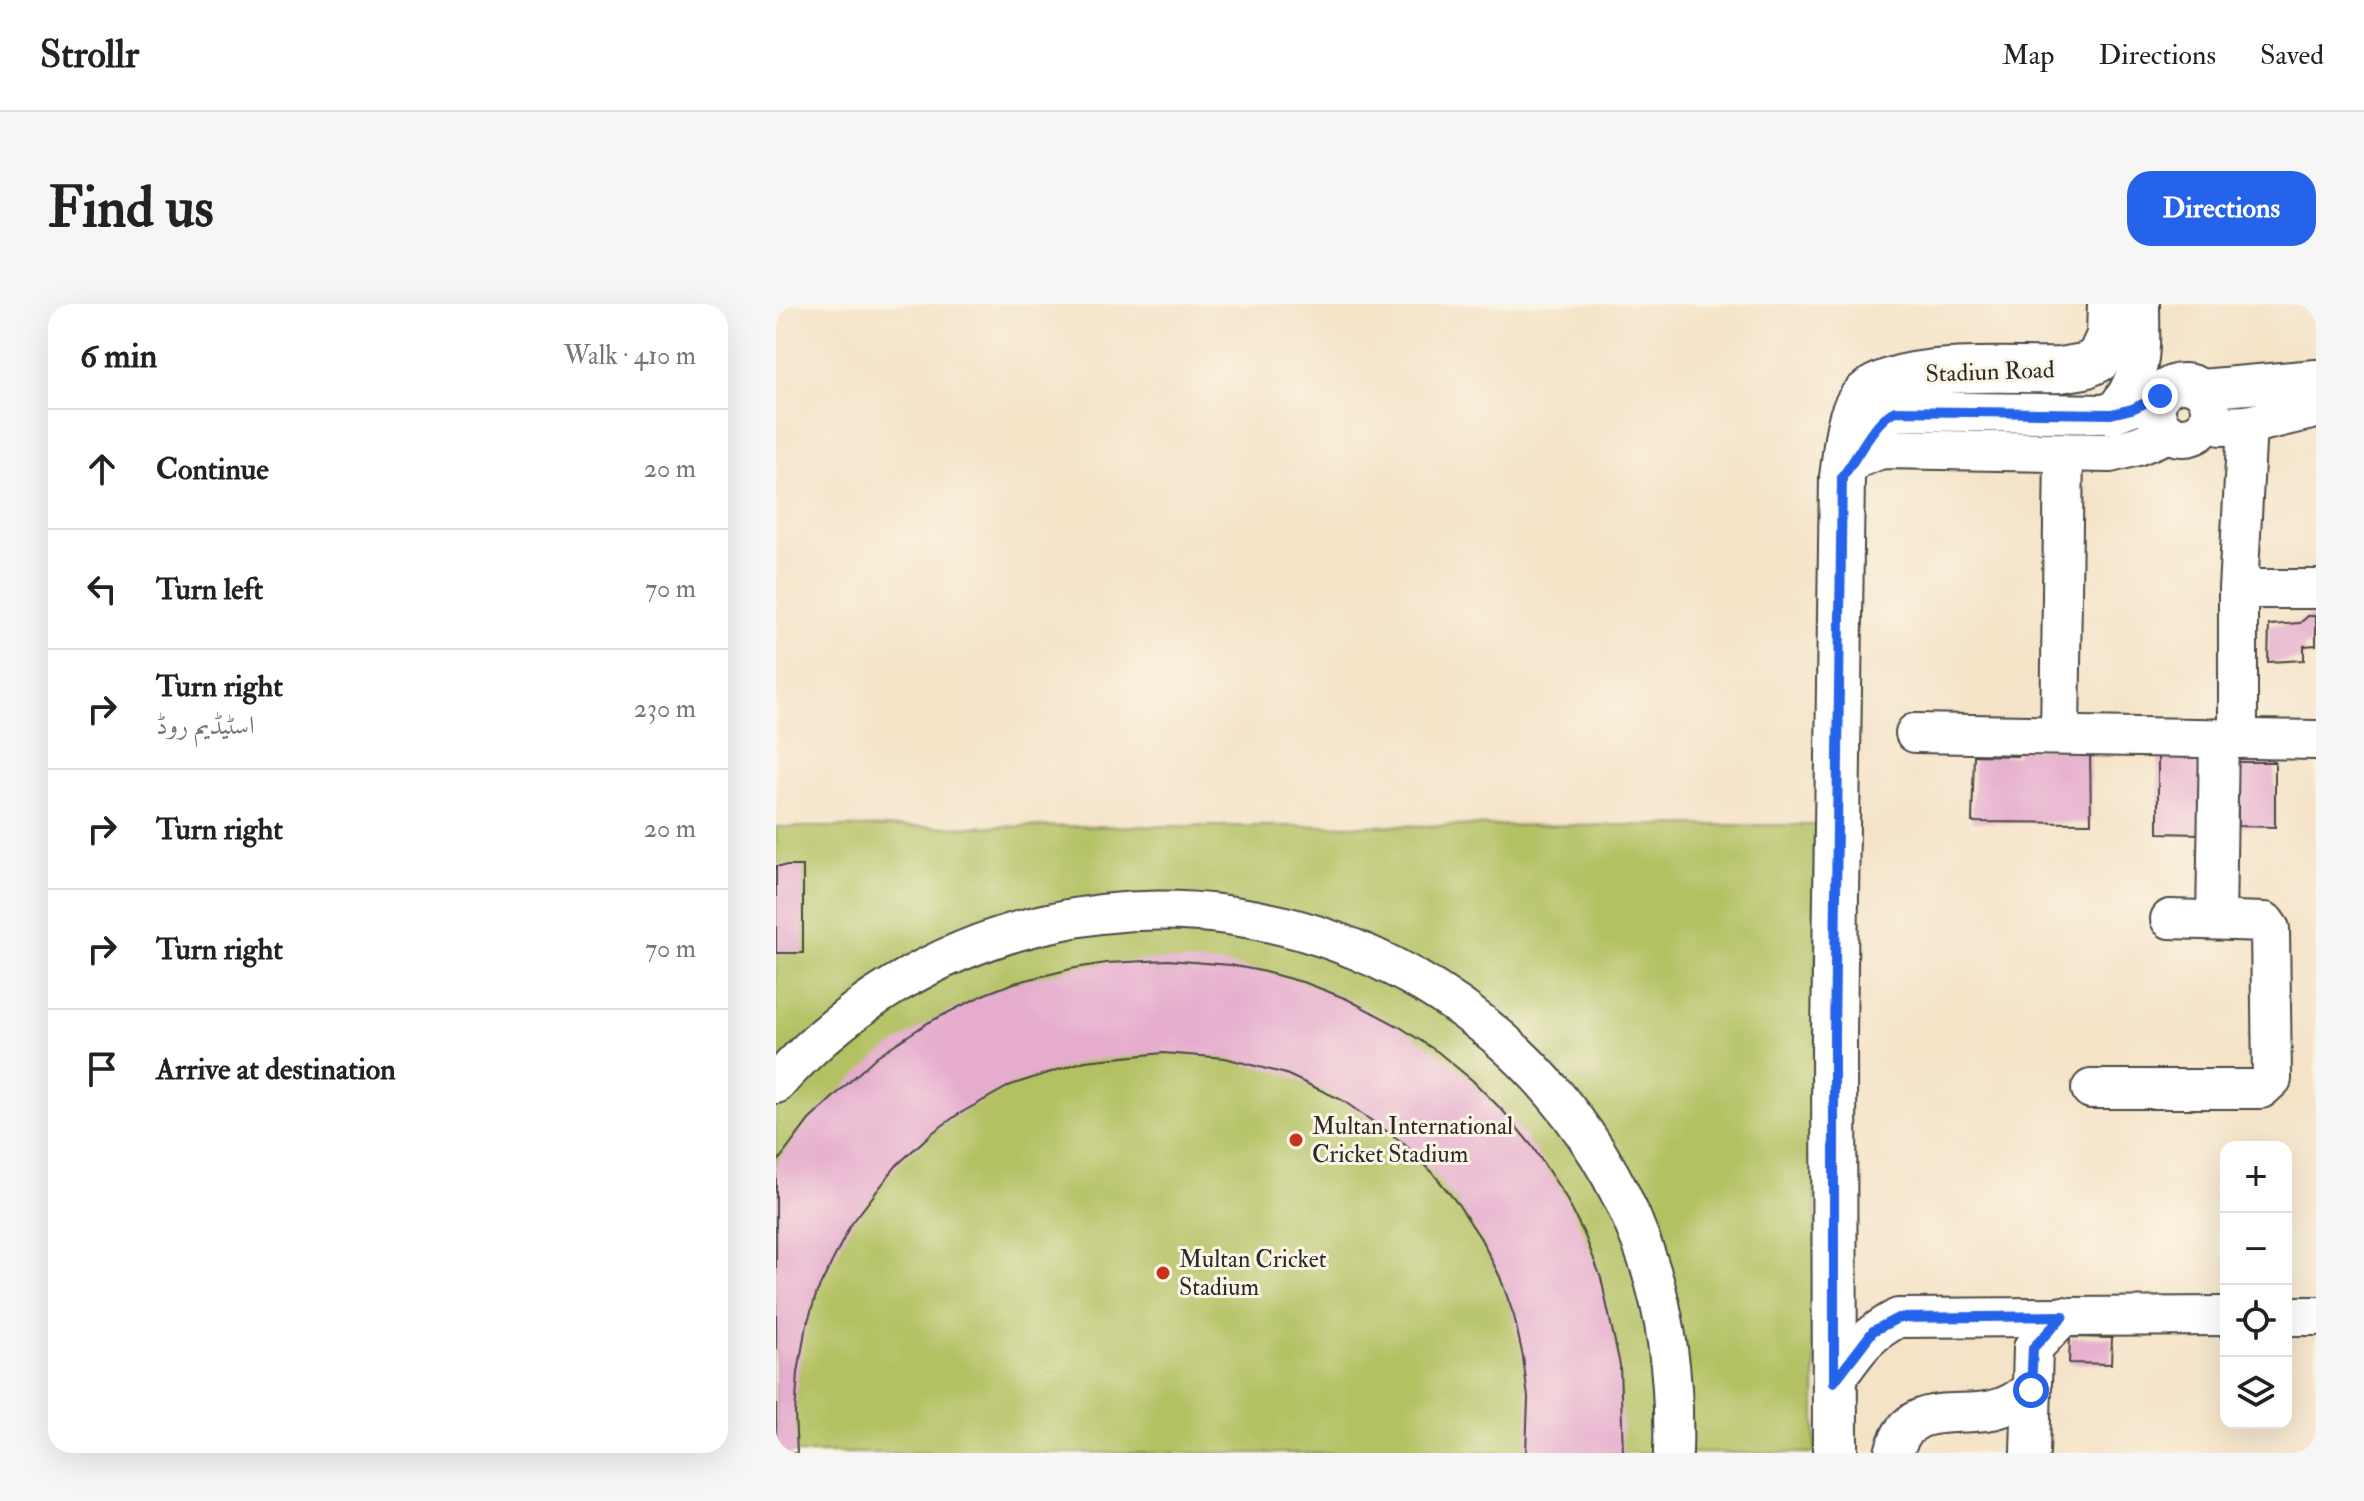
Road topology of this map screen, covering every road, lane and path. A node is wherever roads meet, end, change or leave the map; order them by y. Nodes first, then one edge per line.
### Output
1 (2110, 304) edge
2 (2140, 304) edge
3 (2316, 379) edge
4 (2160, 396) junction
5 (2204, 407) junction
6 (2316, 409) edge
7 (2111, 414) junction
8 (2247, 425) junction
9 (2169, 433) junction
10 (2064, 453) junction
11 (1849, 468) junction
12 (2238, 589) junction
13 (2316, 589) edge
14 (1915, 733) dead end
15 (2060, 735) junction
16 (2228, 739) junction
17 (2316, 740) edge
18 (2170, 919) dead end
19 (2216, 920) junction
20 (776, 1084) edge
21 (2091, 1089) dead end
22 (2063, 1316) junction
23 (2220, 1316) edge
24 (2292, 1316) edge
25 (2316, 1316) edge
26 (1834, 1382) junction
27 (2031, 1390) junction
28 (1673, 1453) edge
29 (1835, 1453) edge
30 (1894, 1453) edge
31 (2030, 1453) edge

1 - 11 main road, Stadiun Road
2 - 7 street
3 - 5 street
4 - 5 street
4 - 7 street
4 - 9 street
5 - 8 street
5 - 9 street
6 - 8 street
7 - 11 street
8 - 12 street
9 - 10 street
10 - 11 street
10 - 15 street
11 - 26 main road, Stadiun Road
12 - 13 street
12 - 16 street
14 - 15 street
15 - 16 street
16 - 17 street
16 - 19 street
18 - 19 street
19 - 21 street
20 - 28 street
22 - 23 street
22 - 26 street
22 - 27 street
24 - 25 street
26 - 29 main road, Stadiun Road
27 - 30 street
27 - 31 street

